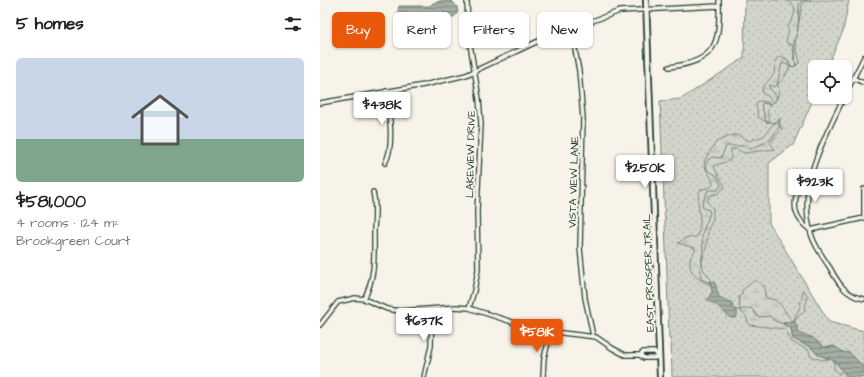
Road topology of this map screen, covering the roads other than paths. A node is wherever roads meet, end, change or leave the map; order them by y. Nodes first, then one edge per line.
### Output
1 (467, 0) edge
2 (646, 0) edge
3 (719, 0) edge
4 (719, 6) junction
5 (647, 9) junction
6 (593, 20) edge
7 (537, 41) edge
8 (575, 48) edge
9 (864, 57) edge
10 (669, 67) dead end
11 (475, 71) junction
12 (853, 78) joint
13 (864, 83) edge
14 (386, 91) junction
15 (320, 103) edge
16 (841, 104) edge
17 (385, 163) dead end
18 (809, 176) junction
19 (864, 189) edge
20 (373, 192) dead end
21 (864, 215) edge
22 (864, 218) edge
23 (810, 230) junction
24 (364, 299) junction
25 (864, 299) edge
26 (469, 308) junction
27 (432, 309) junction
28 (320, 325) edge
29 (551, 332) junction
30 (593, 336) junction
31 (640, 355) junction
32 (659, 355) junction
33 (424, 377) edge
34 (543, 377) edge
35 (660, 377) edge

1 - 11 street, LAKEVIEW DRIVE
2 - 5 main road, EAST PROSPER TRAIL
3 - 4 street
4 - 5 street
4 - 10 street
5 - 6 street
5 - 32 main road, EAST PROSPER TRAIL
7 - 11 street
8 - 30 street, VISTA VIEW LANE
9 - 12 street
11 - 14 street
11 - 26 street, LAKEVIEW DRIVE
12 - 13 street
14 - 15 street
14 - 17 street
16 - 18 street
18 - 23 street
18 - 23 street
19 - 21 street
20 - 24 street
22 - 23 street
23 - 25 street
24 - 27 street
24 - 28 street
26 - 27 street
26 - 29 street
27 - 33 street
29 - 30 street
29 - 34 street
30 - 31 street
31 - 32 street
31 - 32 street
32 - 35 main road, EAST PROSPER TRAIL

